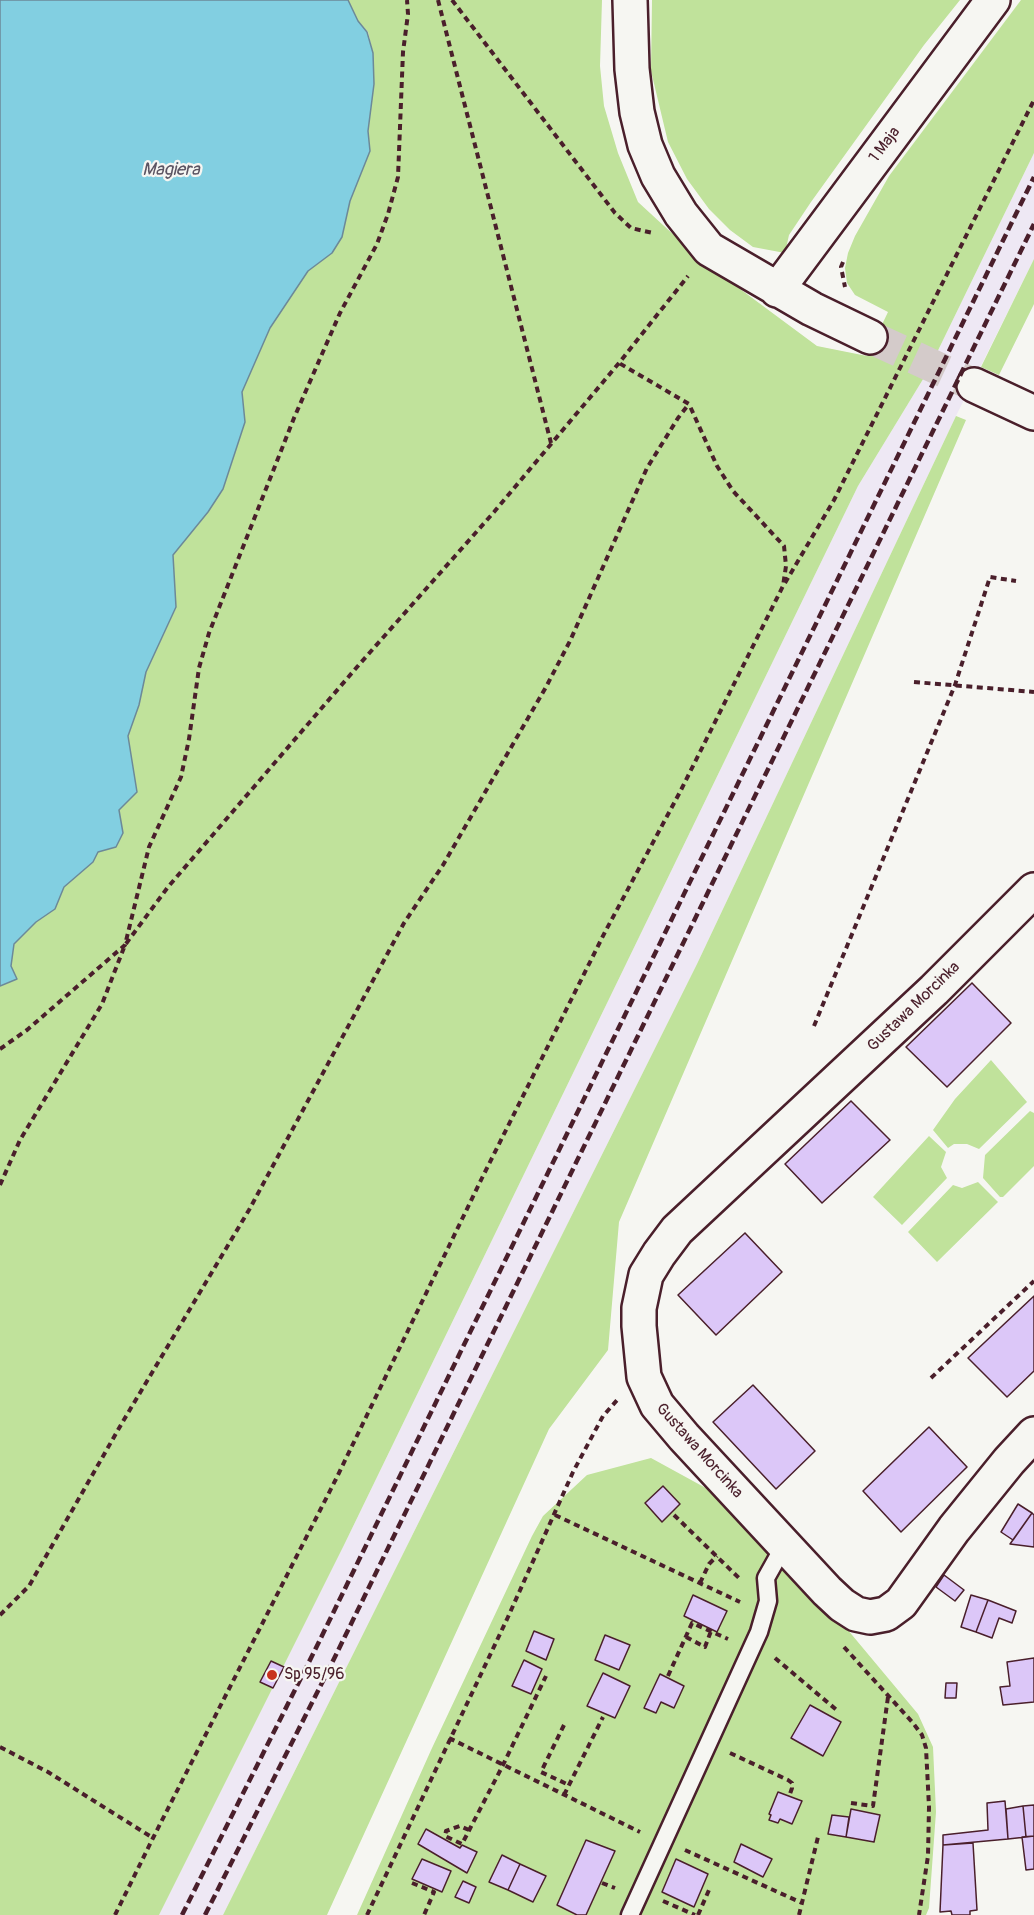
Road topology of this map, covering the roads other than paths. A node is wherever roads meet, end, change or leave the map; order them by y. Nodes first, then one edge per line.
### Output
1 (630, 0) edge
2 (993, 0) edge
3 (777, 290) junction
4 (870, 337) tunnel mouth
5 (974, 385) tunnel mouth
6 (1034, 413) edge
7 (1034, 890) edge
8 (1034, 1434) edge
9 (785, 1544) junction
10 (630, 1915) edge

1 - 3 street
2 - 3 street, 1 Maja
3 - 4 street
5 - 6 street
7 - 9 street, Gustawa Morcinka
8 - 9 street, Gustawa Morcinka
9 - 10 lane

